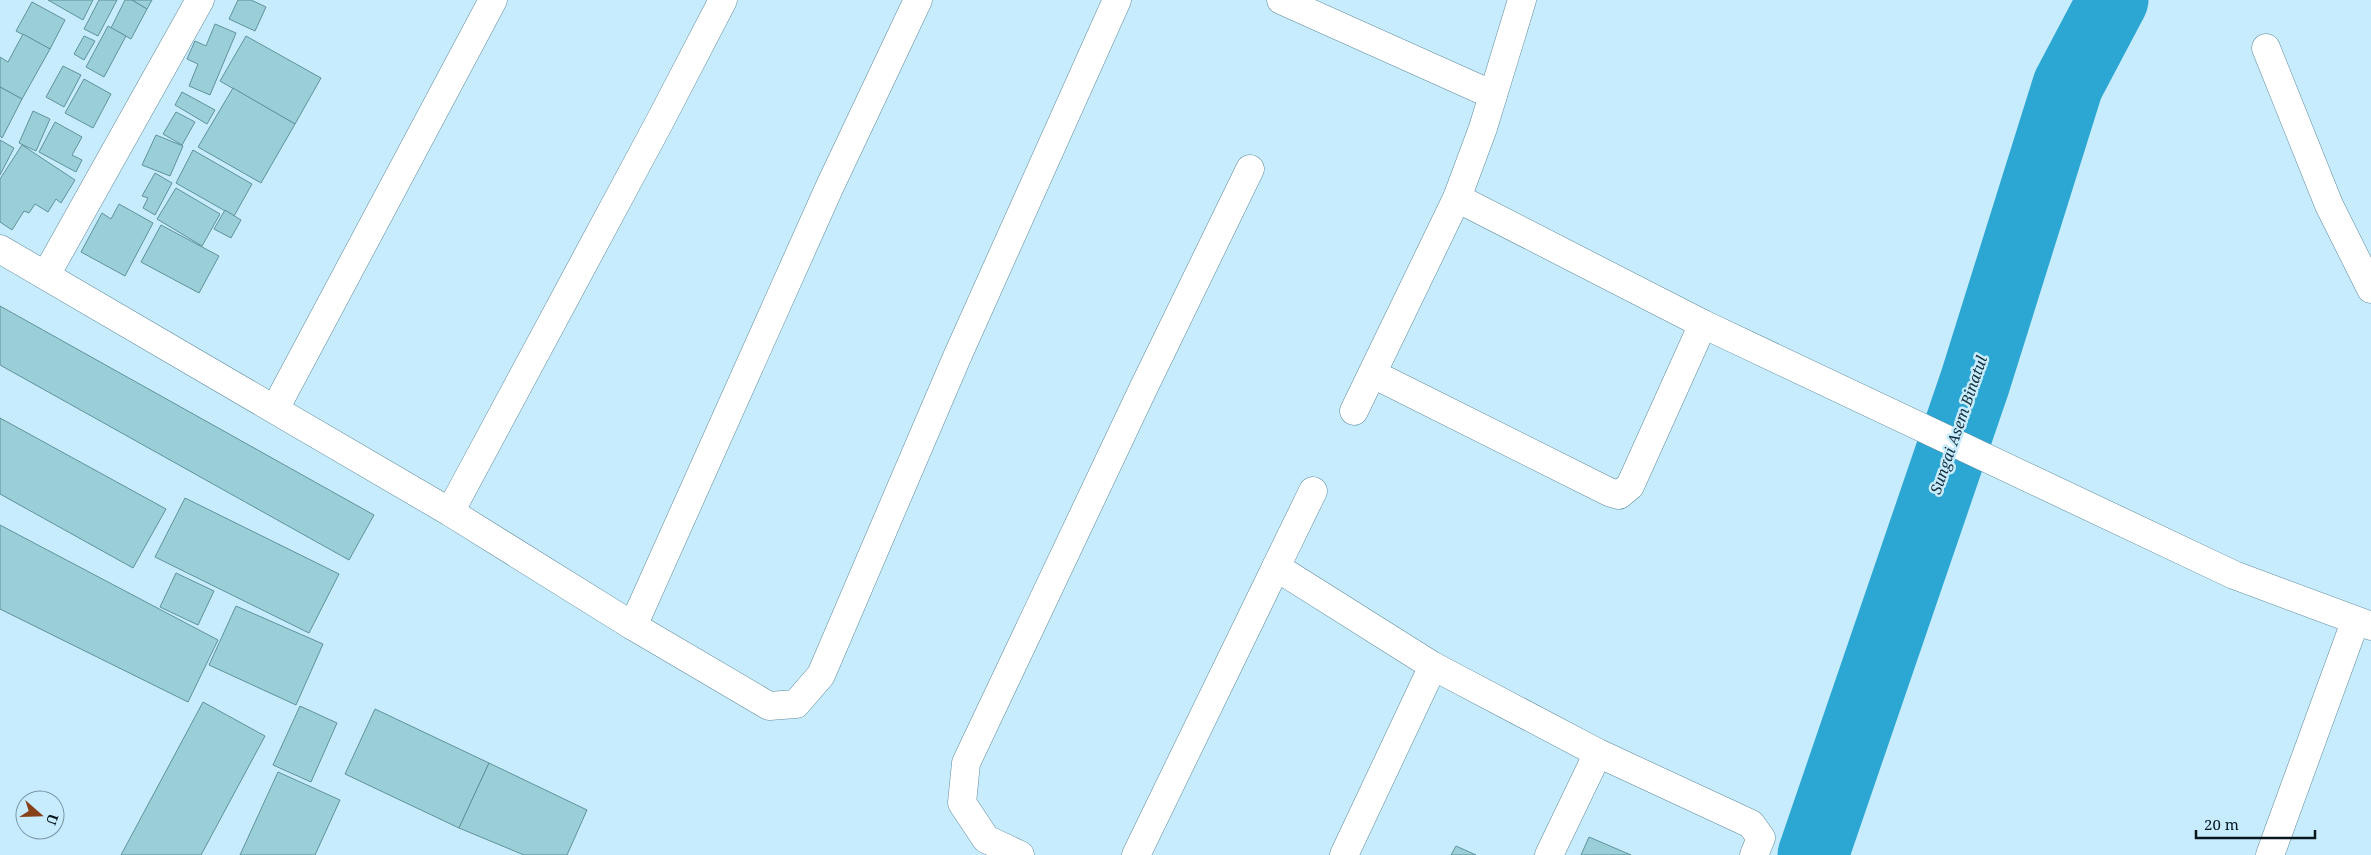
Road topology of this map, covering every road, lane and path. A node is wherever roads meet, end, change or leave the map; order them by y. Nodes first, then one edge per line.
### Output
1 (200, 0) edge
2 (493, 0) edge
3 (723, 0) edge
4 (918, 0) edge
5 (1117, 0) edge
6 (1281, 0) edge
7 (1522, 0) edge
8 (2266, 48) dead end
9 (1493, 95) junction
10 (1250, 169) dead end
11 (1457, 198) junction
12 (0, 249) edge
13 (46, 276) junction
14 (2371, 289) edge
15 (1703, 324) junction
16 (1373, 374) junction
17 (275, 408) junction
18 (1354, 411) dead end
19 (1314, 491) dead end
20 (450, 512) junction
21 (1276, 567) junction
22 (2363, 624) edge
23 (633, 626) junction
24 (1433, 666) junction
25 (1598, 753) junction
26 (1020, 855) edge
27 (1136, 855) edge
28 (1344, 855) edge
29 (1549, 855) edge
30 (1754, 855) edge
31 (2270, 855) edge

1 - 13 street
2 - 17 street
3 - 20 street
4 - 23 street
5 - 23 street
6 - 9 street
7 - 9 street
8 - 14 street
9 - 11 street
10 - 26 street
11 - 15 street
11 - 16 street
12 - 13 street
13 - 17 street
15 - 16 street
15 - 22 street
16 - 18 street
17 - 20 street
19 - 21 street
20 - 23 street
21 - 24 street
21 - 27 street
22 - 31 street
24 - 25 street
24 - 28 street
25 - 29 street
25 - 30 street

